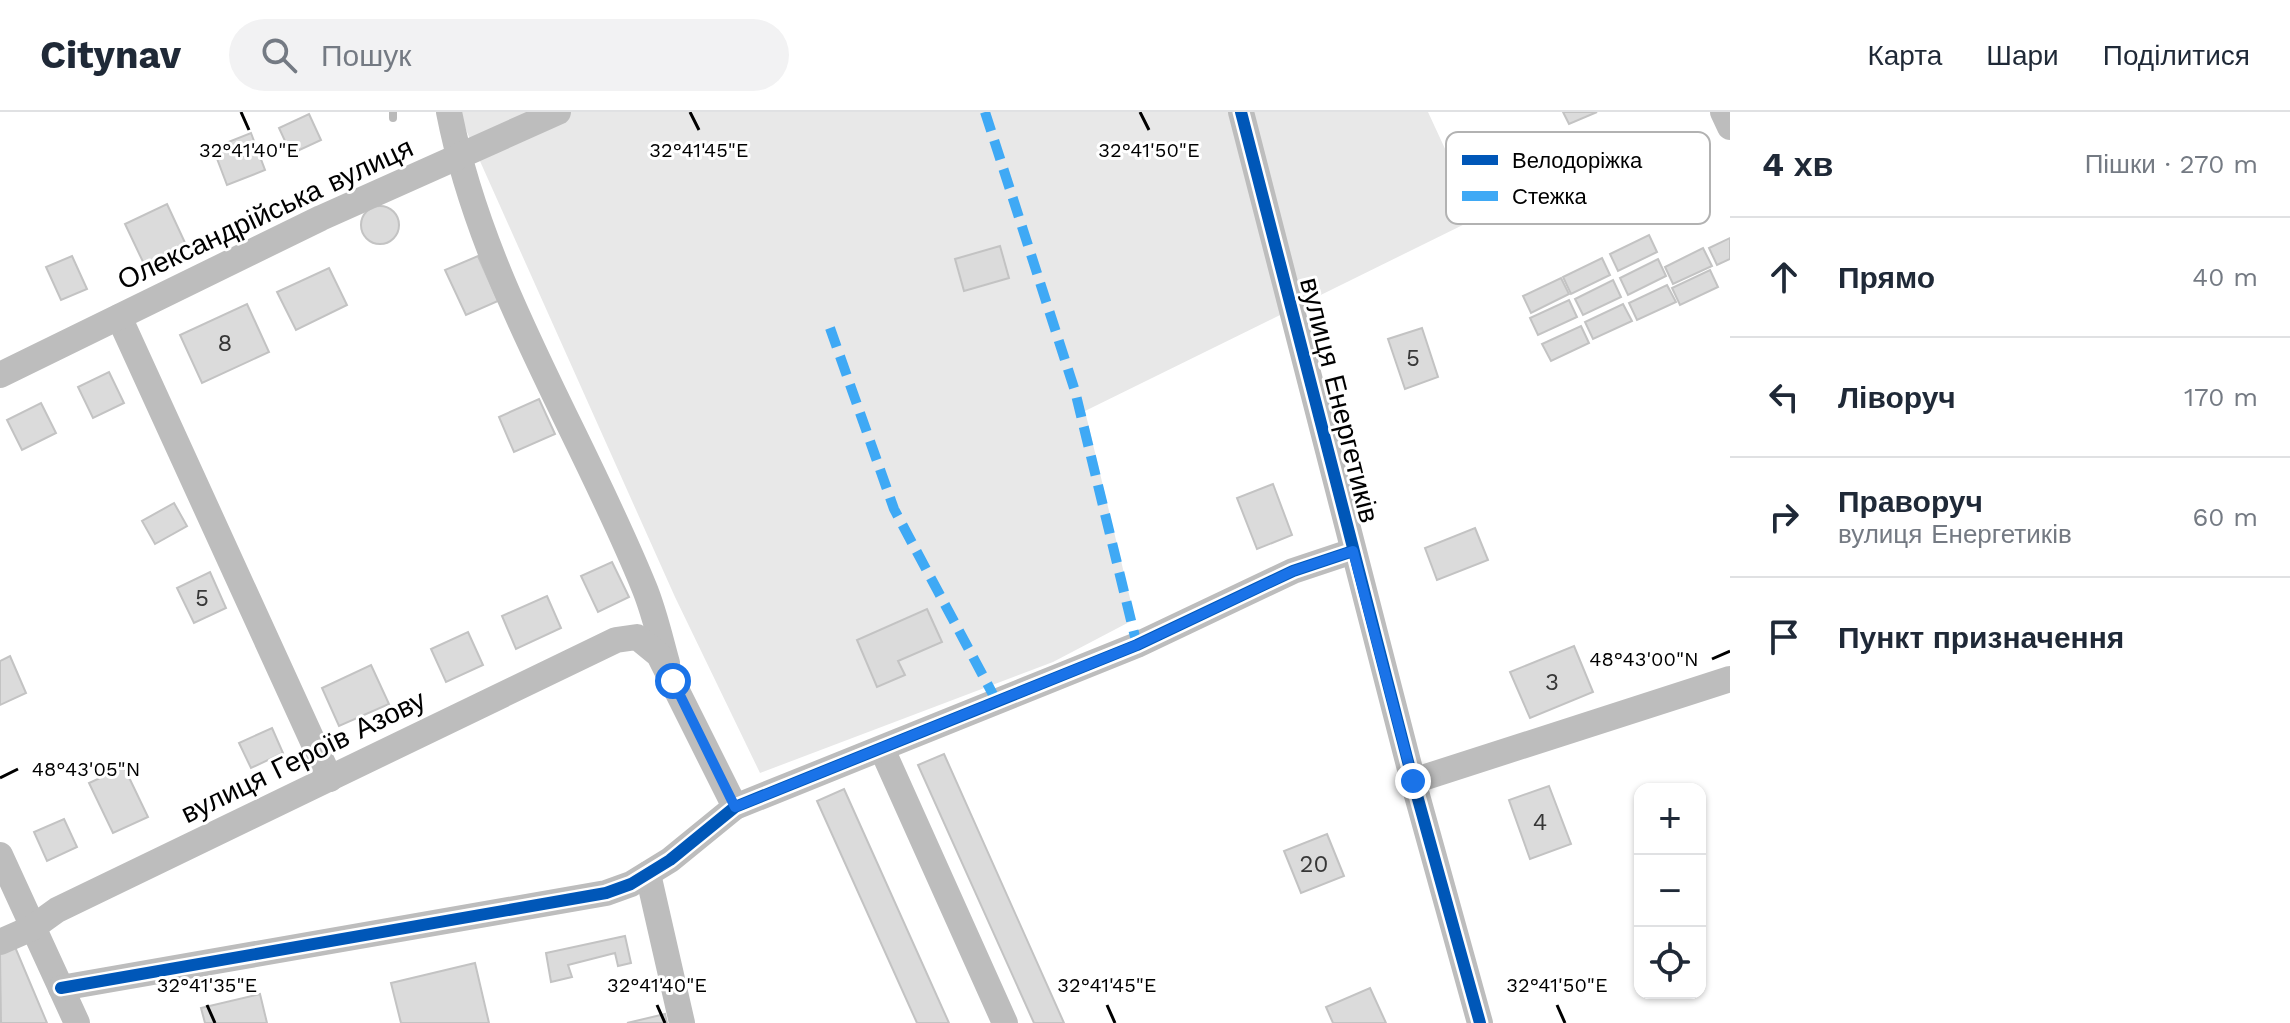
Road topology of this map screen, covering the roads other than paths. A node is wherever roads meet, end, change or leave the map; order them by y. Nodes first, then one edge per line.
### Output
1 (449, 112) edge
2 (558, 112) edge
3 (1241, 112) edge
4 (1723, 112) edge
5 (1730, 127) edge
6 (458, 159) junction
7 (119, 317) junction
8 (0, 375) edge
9 (1353, 551) junction
10 (1730, 679) edge
11 (673, 681) junction
12 (882, 749) junction
13 (330, 779) junction
14 (1413, 781) junction
15 (735, 807) junction
16 (0, 855) edge
17 (648, 874) junction
18 (32, 928) junction
19 (0, 942) edge
20 (61, 988) junction
21 (77, 1023) edge
22 (682, 1023) edge
23 (1005, 1023) edge
24 (1480, 1023) edge

1 - 6 street
2 - 6 street, Олександрійська вулиця
3 - 9 street, вулиця Енергетиків
4 - 5 street
6 - 7 street, Олександрійська вулиця
6 - 11 street
7 - 8 street, Олександрійська вулиця
7 - 13 street
9 - 12 street
9 - 14 street, вулиця Енергетиків
10 - 14 street
11 - 13 street, вулиця Героїв Азову
11 - 15 street
12 - 15 street
12 - 23 street
13 - 18 street, вулиця Героїв Азову
14 - 24 street, вулиця Енергетиків
15 - 17 street
16 - 18 street
17 - 20 street
17 - 22 street
18 - 19 street, вулиця Героїв Азову
18 - 20 street
20 - 21 street

